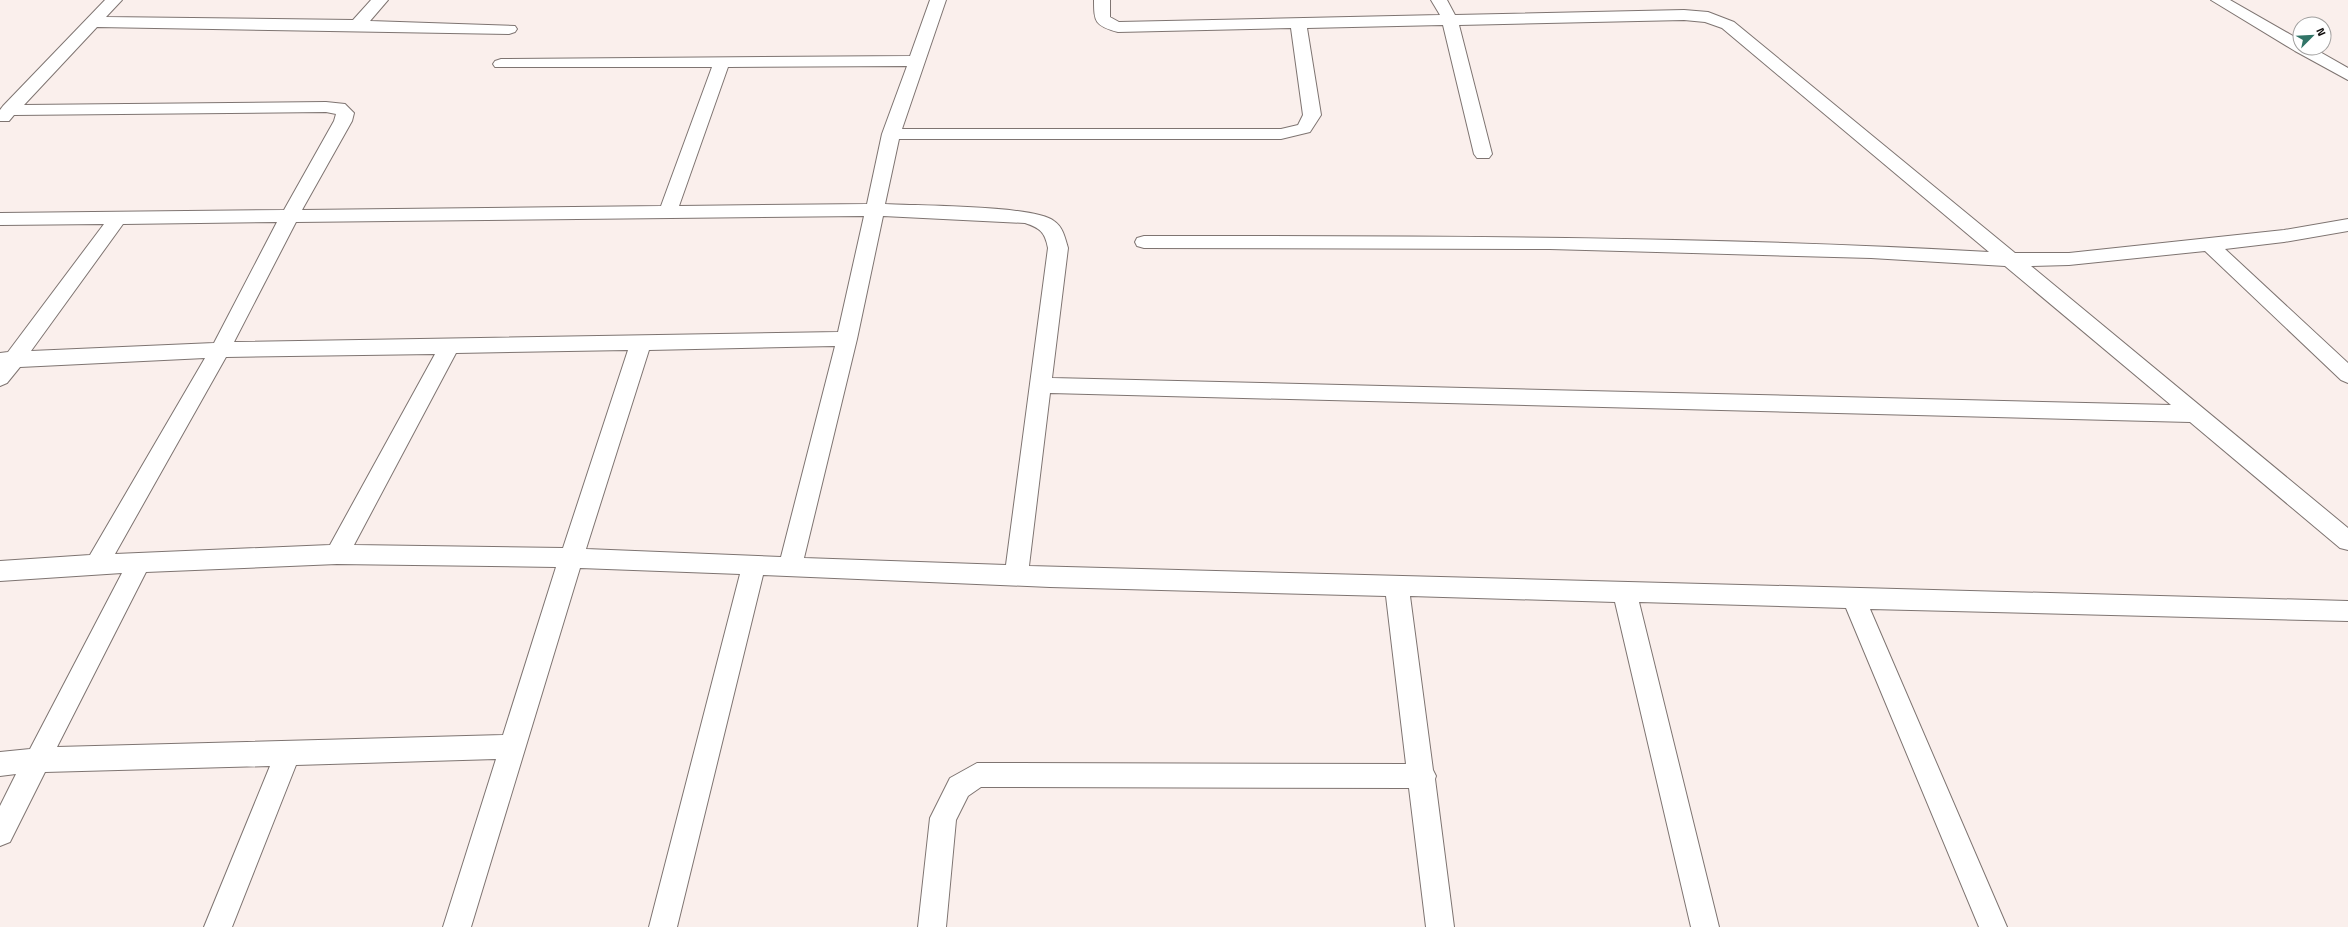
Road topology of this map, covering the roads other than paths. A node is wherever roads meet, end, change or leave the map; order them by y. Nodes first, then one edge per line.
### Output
1 (114, 0) edge
2 (380, 0) edge
3 (938, 0) edge
4 (1102, 0) edge
5 (1439, 0) edge
6 (2219, 0) edge
7 (1450, 20) junction
8 (92, 22) junction
9 (1298, 24) junction
10 (357, 25) junction
11 (509, 29) dead end
12 (2292, 43) edge
13 (2314, 56) edge
14 (917, 60) junction
15 (722, 62) junction
16 (501, 64) dead end
17 (2348, 75) edge
18 (5, 115) edge
19 (892, 134) junction
20 (1483, 154) dead end
21 (875, 210) junction
22 (668, 212) junction
23 (290, 216) junction
24 (118, 218) junction
25 (0, 220) edge
26 (2348, 225) edge
27 (1144, 242) dead end
28 (2209, 244) junction
29 (2011, 260) junction
30 (847, 339) junction
31 (641, 343) junction
32 (449, 347) junction
33 (220, 350) junction
34 (6, 360) edge
35 (2348, 375) edge
36 (0, 378) edge
37 (1040, 384) junction
38 (2195, 414) junction
39 (2348, 541) edge
40 (337, 554) junction
41 (571, 558) junction
42 (139, 563) junction
43 (97, 564) junction
44 (754, 564) junction
45 (791, 565) junction
46 (0, 571) edge
47 (1016, 575) junction
48 (1397, 585) junction
49 (1625, 592) junction
50 (1854, 598) junction
51 (2348, 611) edge
52 (512, 747) junction
53 (288, 753) junction
54 (38, 760) junction
55 (0, 764) edge
56 (1423, 776) junction
57 (0, 832) edge
58 (218, 927) edge
59 (457, 927) edge
60 (664, 927) edge
61 (932, 927) edge
62 (1440, 927) edge
63 (1705, 927) edge
64 (1994, 927) edge

1 - 8 street
2 - 10 street
3 - 14 street
4 - 9 street
5 - 7 street
6 - 12 street
7 - 9 street
7 - 20 street
7 - 29 street
8 - 10 street
8 - 18 street
9 - 19 street
10 - 11 street
13 - 17 street
14 - 15 street
14 - 19 street
15 - 16 street
15 - 22 street
18 - 23 street
19 - 21 street
21 - 22 street
21 - 30 street
21 - 37 street
22 - 23 street
23 - 24 street
23 - 33 street
24 - 25 street
24 - 34 street
26 - 28 street
27 - 29 street
28 - 29 street
28 - 35 street
29 - 38 street
30 - 31 street
30 - 45 street
31 - 32 street
31 - 41 street
32 - 33 street
32 - 40 street
33 - 34 street
33 - 43 street
34 - 36 street
37 - 38 street
37 - 47 street
38 - 39 street
40 - 41 street
40 - 42 street
41 - 44 street
41 - 52 street
42 - 43 street
42 - 54 street
43 - 46 street
44 - 45 street
44 - 60 street
45 - 47 street
47 - 48 street
48 - 49 street
48 - 56 street
49 - 50 street
49 - 63 street
50 - 51 street
50 - 64 street
52 - 53 street
52 - 59 street
53 - 54 street
53 - 58 street
54 - 55 street
54 - 57 street
56 - 61 street
56 - 62 street

